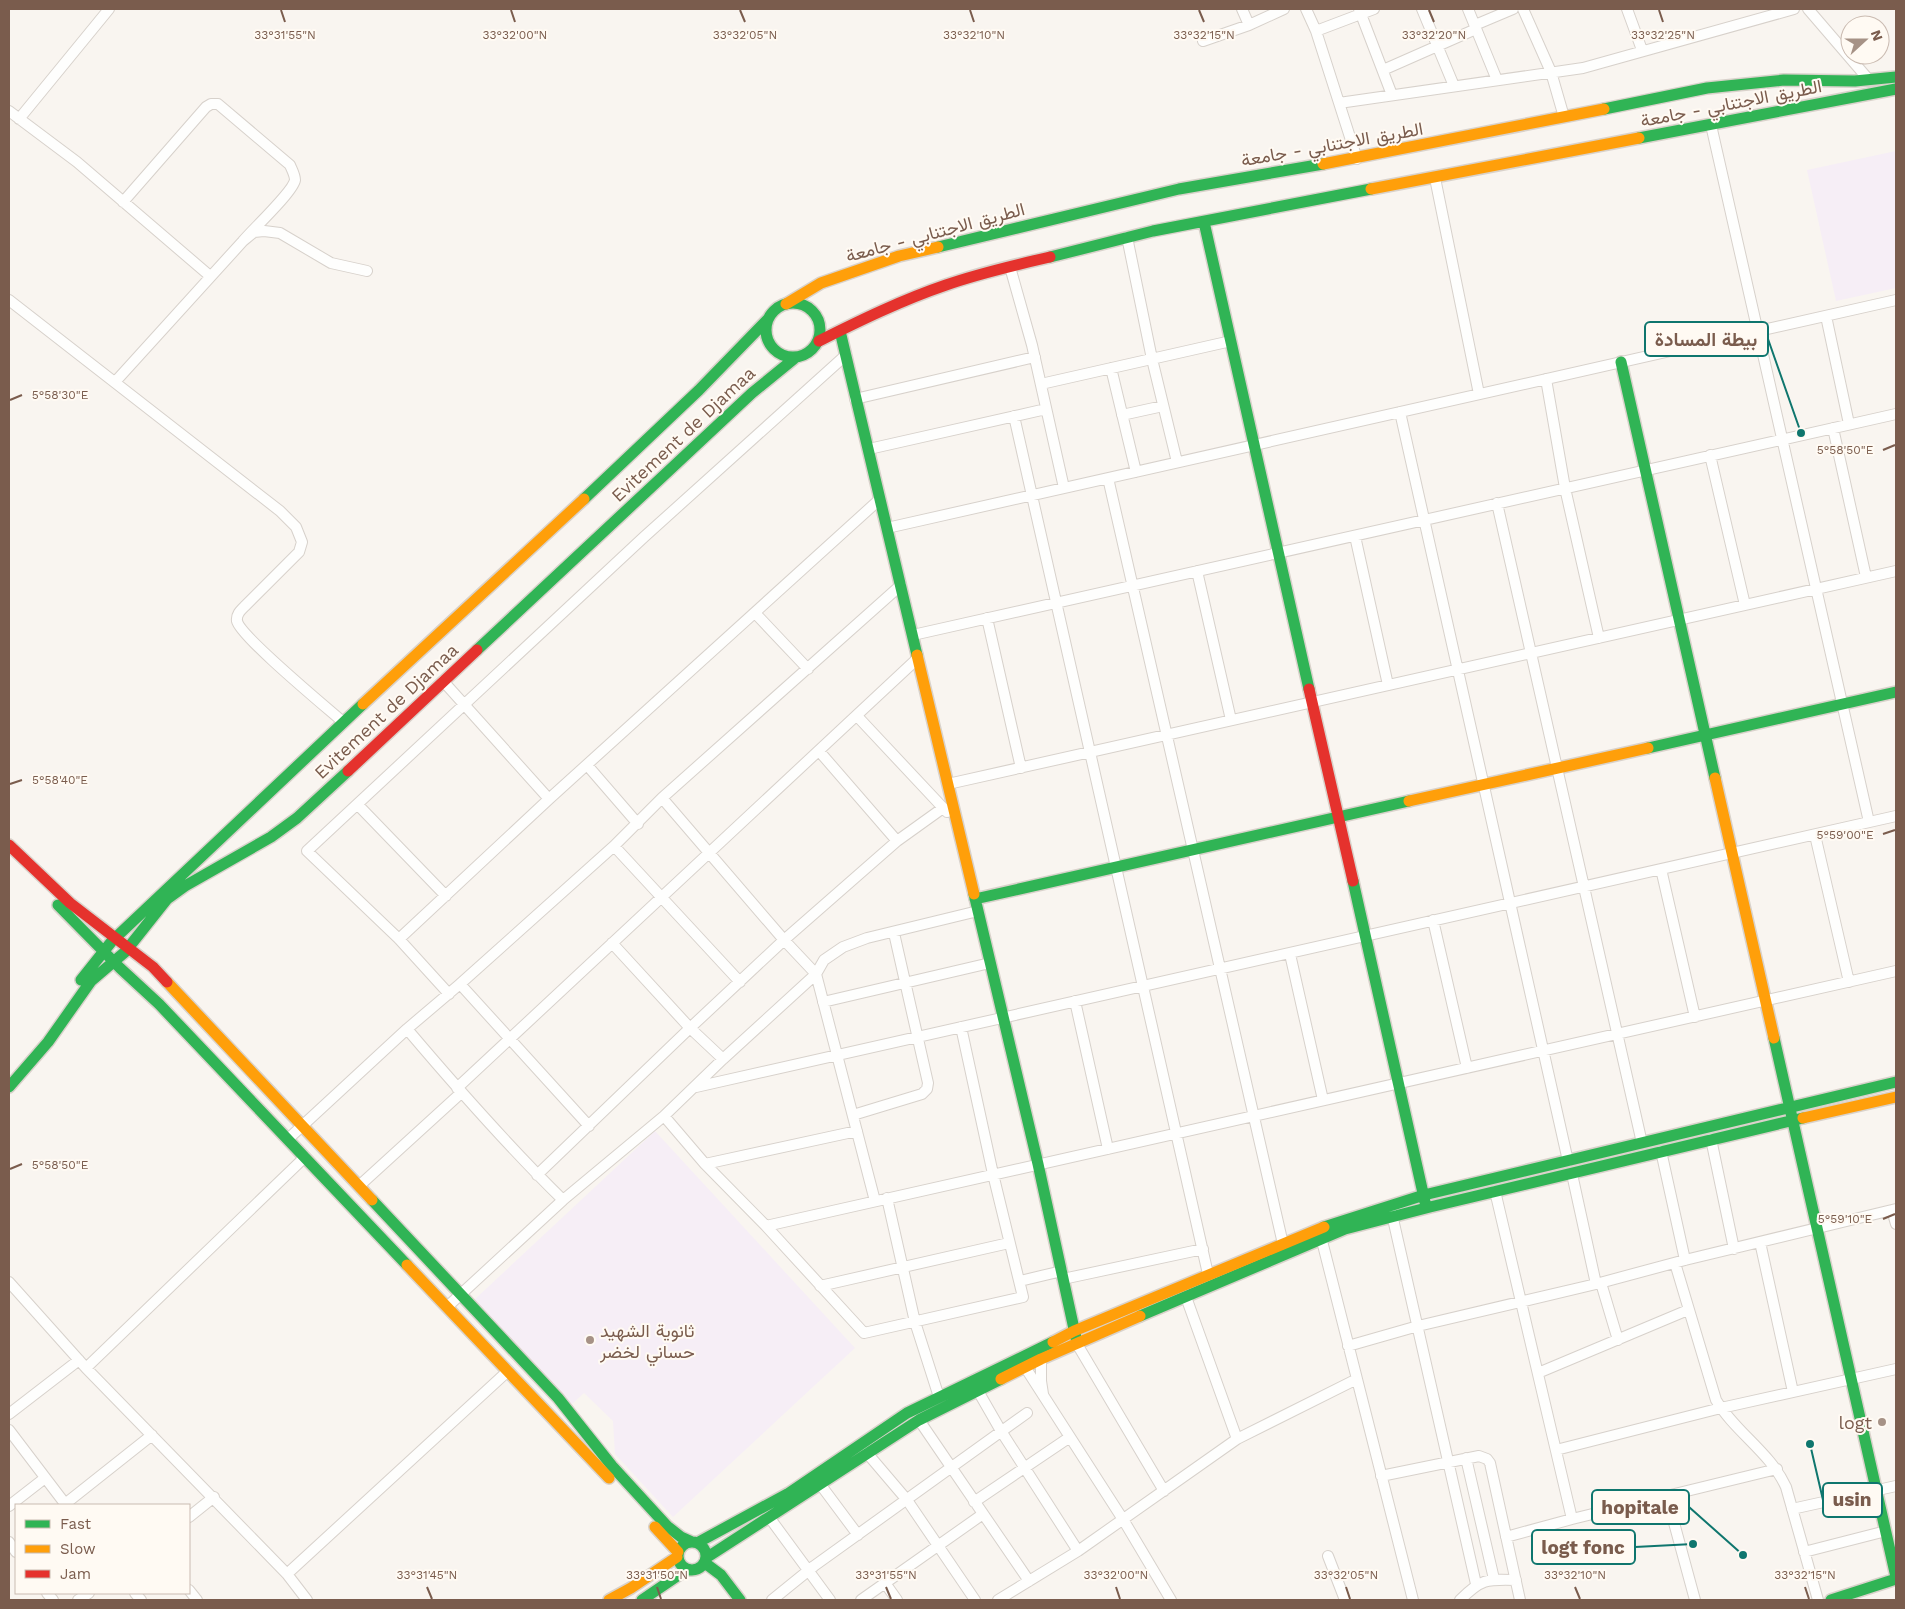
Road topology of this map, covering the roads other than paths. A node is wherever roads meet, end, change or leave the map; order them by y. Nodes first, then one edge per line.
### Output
1 (109, 9) edge
2 (1242, 9) edge
3 (1284, 9) edge
4 (1306, 9) edge
5 (1374, 9) edge
6 (1422, 9) edge
7 (1468, 9) edge
8 (1513, 9) edge
9 (1523, 9) edge
10 (1626, 9) edge
11 (1794, 9) edge
12 (1808, 9) edge
13 (1360, 11) edge
14 (1249, 24) junction
15 (1475, 27) junction
16 (1316, 30) junction
17 (1202, 41) dead end
18 (1438, 46) junction
19 (1642, 50) junction
20 (1383, 70) junction
21 (1551, 72) junction
22 (1896, 77) edge
23 (1497, 80) junction
24 (1869, 80) junction
25 (1454, 86) junction
26 (1896, 89) edge
27 (1392, 95) junction
28 (1339, 103) junction
29 (9, 112) edge
30 (1564, 117) junction
31 (18, 119) junction
32 (1711, 125) junction
33 (1357, 159) junction
34 (1435, 178) junction
35 (123, 202) junction
36 (1204, 222) junction
37 (1127, 237) junction
38 (242, 241) junction
39 (1010, 267) junction
40 (367, 271) dead end
41 (210, 276) junction
42 (9, 300) edge
43 (1896, 300) edge
44 (786, 304) junction
45 (1826, 316) junction
46 (768, 319) junction
47 (840, 331) junction
48 (1758, 332) junction
49 (819, 341) junction
50 (1231, 341) junction
51 (846, 355) junction
52 (795, 358) junction
53 (1034, 358) junction
54 (1152, 359) junction
55 (1621, 362) junction
56 (1110, 368) junction
57 (1546, 379) junction
58 (114, 382) junction
59 (1040, 384) junction
60 (1479, 394) junction
61 (855, 398) junction
62 (1164, 406) junction
63 (1046, 409) junction
64 (1400, 412) junction
65 (1896, 414) edge
66 (1122, 415) junction
67 (1014, 416) junction
68 (1849, 424) junction
69 (1832, 428) junction
70 (1783, 439) junction
71 (1254, 445) junction
72 (869, 449) junction
73 (1710, 456) junction
74 (1177, 462) junction
75 (1646, 470) junction
76 (1136, 472) junction
77 (1108, 478) junction
78 (1064, 488) junction
79 (1565, 488) junction
80 (1032, 495) junction
81 (880, 499) junction
82 (1497, 503) junction
83 (1424, 520) junction
84 (887, 528) junction
85 (1354, 536) junction
86 (1279, 553) junction
87 (1198, 571) junction
88 (1896, 571) edge
89 (1866, 577) junction
90 (901, 585) junction
91 (1133, 585) junction
92 (1816, 589) junction
93 (1056, 603) junction
94 (1745, 604) junction
95 (754, 613) junction
96 (987, 618) junction
97 (1679, 620) junction
98 (913, 635) junction
99 (1598, 638) junction
100 (1531, 653) junction
101 (918, 658) junction
102 (808, 669) junction
103 (1458, 669) junction
104 (444, 681) junction
105 (1388, 685) junction
106 (1896, 692) edge
107 (1312, 702) junction
108 (1843, 704) junction
109 (464, 705) junction
110 (857, 716) junction
111 (1231, 720) junction
112 (343, 722) junction
113 (1167, 735) junction
114 (1706, 735) junction
115 (820, 751) junction
116 (1090, 752) junction
117 (587, 765) junction
118 (1021, 768) junction
119 (1557, 768) junction
120 (948, 784) junction
121 (1484, 785) junction
122 (662, 798) junction
123 (549, 800) junction
124 (358, 805) junction
125 (943, 808) junction
126 (1896, 816) edge
127 (1338, 817) junction
128 (957, 822) junction
129 (1869, 822) junction
130 (638, 824) junction
131 (1815, 834) junction
132 (897, 841) junction
133 (9, 845) edge
134 (614, 846) junction
135 (1193, 850) junction
136 (710, 853) junction
137 (1732, 853) junction
138 (9, 859) edge
139 (1116, 867) junction
140 (1661, 869) junction
141 (1584, 887) junction
142 (446, 896) junction
143 (662, 897) junction
144 (975, 899) junction
145 (1511, 903) junction
146 (978, 911) junction
147 (1433, 920) junction
148 (894, 933) junction
149 (1365, 936) junction
150 (115, 938) junction
151 (399, 939) junction
152 (784, 940) junction
153 (612, 942) junction
154 (128, 948) junction
155 (103, 950) junction
156 (1290, 954) junction
157 (114, 962) junction
158 (990, 963) junction
159 (1220, 968) junction
160 (1896, 971) edge
161 (816, 974) junction
162 (740, 982) junction
163 (1849, 982) junction
164 (905, 983) junction
165 (460, 984) junction
166 (1143, 986) junction
167 (448, 994) junction
168 (1075, 1001) junction
169 (1766, 1001) junction
170 (823, 1002) junction
171 (1695, 1016) junction
172 (1003, 1018) junction
173 (961, 1027) junction
174 (690, 1028) junction
175 (407, 1029) junction
176 (1617, 1034) junction
177 (918, 1036) junction
178 (509, 1040) junction
179 (1542, 1052) junction
180 (837, 1055) junction
181 (723, 1059) junction
182 (1467, 1068) junction
183 (9, 1076) edge
184 (1896, 1082) edge
185 (1398, 1083) junction
186 (696, 1086) junction
187 (9, 1087) edge
188 (459, 1091) junction
189 (1896, 1097) edge
190 (1323, 1100) junction
191 (1791, 1114) junction
192 (853, 1115) junction
193 (664, 1116) junction
194 (1254, 1116) junction
195 (302, 1125) junction
196 (589, 1126) junction
197 (857, 1131) junction
198 (1176, 1133) junction
199 (288, 1140) junction
200 (1710, 1140) junction
201 (1642, 1143) junction
202 (1108, 1148) junction
203 (1662, 1151) junction
204 (305, 1157) junction
205 (1568, 1161) junction
206 (705, 1164) junction
207 (1038, 1164) junction
208 (993, 1174) junction
209 (1572, 1174) junction
210 (537, 1175) junction
211 (359, 1186) junction
212 (1495, 1191) junction
213 (1424, 1195) junction
214 (887, 1198) junction
215 (564, 1200) junction
216 (875, 1201) junction
217 (1426, 1208) junction
218 (1894, 1209) edge
219 (1391, 1210) junction
220 (1896, 1224) edge
221 (766, 1226) junction
222 (1817, 1228) junction
223 (1320, 1234) junction
224 (1760, 1242) junction
225 (1009, 1243) junction
226 (1282, 1244) junction
227 (1734, 1248) junction
228 (1202, 1249) junction
229 (1680, 1261) junction
230 (903, 1267) junction
231 (1208, 1274) junction
232 (1062, 1275) junction
233 (9, 1282) edge
234 (1020, 1282) junction
235 (1599, 1283) junction
236 (820, 1286) junction
237 (461, 1294) junction
238 (1186, 1297) junction
239 (1520, 1301) junction
240 (447, 1307) junction
241 (1688, 1310) junction
242 (915, 1322) junction
243 (1418, 1326) junction
244 (1074, 1331) junction
245 (1618, 1340) junction
246 (1077, 1344) junction
247 (1348, 1346) junction
248 (1041, 1359) junction
249 (1022, 1362) junction
250 (83, 1364) junction
251 (1896, 1369) edge
252 (508, 1371) junction
253 (1538, 1373) junction
254 (1357, 1379) junction
255 (1851, 1379) junction
256 (978, 1391) junction
257 (1793, 1392) junction
258 (1043, 1395) junction
259 (939, 1397) junction
260 (1721, 1408) junction
261 (1027, 1413) dead end
262 (9, 1414) edge
263 (919, 1420) junction
264 (9, 1430) edge
265 (1001, 1432) junction
266 (152, 1435) junction
267 (1070, 1437) junction
268 (1237, 1439) junction
269 (1556, 1450) junction
270 (867, 1453) junction
271 (1466, 1458) junction
272 (1448, 1462) junction
273 (952, 1467) junction
274 (1024, 1467) junction
275 (1777, 1468) junction
276 (1382, 1476) junction
277 (45, 1478) junction
278 (820, 1484) junction
279 (1896, 1486) edge
280 (1164, 1491) junction
281 (1876, 1491) junction
282 (214, 1497) junction
283 (1667, 1497) junction
284 (907, 1500) junction
285 (974, 1502) junction
286 (65, 1504) edge
287 (67, 1504) edge
288 (9, 1506) edge
289 (1792, 1509) junction
290 (983, 1514) junction
291 (190, 1516) edge
292 (768, 1517) junction
293 (1572, 1519) junction
294 (1124, 1521) junction
295 (1886, 1531) junction
296 (858, 1535) junction
297 (1506, 1537) junction
298 (694, 1542) junction
299 (938, 1546) junction
300 (1078, 1552) junction
301 (1804, 1552) junction
302 (677, 1554) junction
303 (1328, 1556) dead end
304 (699, 1565) junction
305 (807, 1572) junction
306 (287, 1574) junction
307 (1896, 1578) edge
308 (1494, 1580) junction
309 (1516, 1580) junction
310 (1029, 1582) junction
311 (885, 1583) junction
312 (1476, 1584) junction
313 (631, 1588) junction
314 (306, 1600) edge
315 (609, 1600) edge
316 (640, 1600) edge
317 (732, 1600) edge
318 (740, 1600) edge
319 (772, 1600) edge
320 (830, 1600) edge
321 (860, 1600) edge
322 (897, 1600) edge
323 (975, 1600) edge
324 (998, 1600) edge
325 (1171, 1600) edge
326 (1345, 1600) edge
327 (1413, 1600) edge
328 (1460, 1600) edge
329 (1520, 1600) edge
330 (1695, 1600) edge
331 (1818, 1600) edge
332 (1831, 1600) edge

1 - 31 street
2 - 14 street
3 - 14 street
4 - 16 street
5 - 13 street
6 - 18 street
7 - 15 street
8 - 15 street
9 - 21 street
10 - 19 street
11 - 19 street
12 - 24 street
13 - 16 street
13 - 20 street
14 - 17 street
15 - 18 street
15 - 23 street
16 - 28 street
18 - 20 street
18 - 25 street
19 - 21 street
20 - 27 street
21 - 23 street
21 - 30 street
22 - 24 main road, الطريق الاجتنابي - جامعة
23 - 25 street
24 - 30 main road, الطريق الاجتنابي - جامعة
25 - 27 street
26 - 32 main road, الطريق الاجتنابي - جامعة
27 - 28 street
28 - 33 street
29 - 31 street
30 - 33 main road, الطريق الاجتنابي - جامعة
31 - 35 street
32 - 34 main road, الطريق الاجتنابي - جامعة
32 - 48 street
33 - 44 main road, الطريق الاجتنابي - جامعة
34 - 36 main road, الطريق الاجتنابي - جامعة
34 - 60 street
35 - 38 street
35 - 41 street
36 - 37 main road, الطريق الاجتنابي - جامعة
36 - 50 main road
37 - 39 main road, الطريق الاجتنابي - جامعة
37 - 54 street
38 - 40 street
38 - 41 street
39 - 47 main road, الطريق الاجتنابي - جامعة
39 - 53 street
41 - 58 street
42 - 58 street
43 - 45 street
44 - 46 main road
44 - 49 main road
45 - 48 street
45 - 68 street
46 - 52 main road
46 - 112 main road, Evitement de Djamaa
47 - 49 main road, الطريق الاجتنابي - جامعة
47 - 51 main road
48 - 55 street
48 - 70 street
49 - 52 main road
50 - 54 street
50 - 71 main road
51 - 61 main road
51 - 109 street
52 - 104 main road, Evitement de Djamaa
53 - 59 street
53 - 61 street
54 - 56 street
54 - 62 street
55 - 57 street
55 - 75 main road
56 - 59 street
56 - 66 street
57 - 60 street
57 - 79 street
58 - 112 street
59 - 63 street
60 - 64 street
61 - 72 main road
62 - 66 street
62 - 74 street
63 - 67 street
63 - 78 street
64 - 71 street
64 - 83 street
65 - 68 street
66 - 76 street
67 - 72 street
67 - 80 street
68 - 69 street
69 - 70 street
69 - 89 street
70 - 73 street
70 - 92 street
71 - 74 street
71 - 86 main road
72 - 81 main road
73 - 75 street
73 - 94 street
74 - 76 street
75 - 79 street
75 - 97 main road
76 - 77 street
77 - 78 street
77 - 91 street
78 - 80 street
79 - 82 street
79 - 99 street
80 - 84 street
80 - 93 street
81 - 84 main road
81 - 95 street
82 - 83 street
82 - 100 street
83 - 85 street
83 - 103 street
84 - 90 main road
85 - 86 street
85 - 105 street
86 - 87 street
86 - 107 main road
87 - 91 street
87 - 111 street
88 - 89 street
89 - 92 street
90 - 98 main road
90 - 102 street
91 - 93 street
91 - 113 street
92 - 94 street
92 - 108 street
93 - 96 street
93 - 116 street
94 - 97 street
95 - 102 street
95 - 117 street
96 - 98 street
96 - 118 street
97 - 99 street
97 - 114 main road
98 - 101 main road
99 - 100 street
100 - 103 street
100 - 119 street
101 - 110 street
101 - 120 main road
102 - 122 street
103 - 105 street
103 - 121 street
104 - 109 street
104 - 154 main road, Evitement de Djamaa
105 - 107 street
106 - 108 main road
107 - 111 street
107 - 127 main road
108 - 114 main road
108 - 129 street
109 - 123 street
109 - 124 street
110 - 115 street
110 - 125 street
111 - 113 street
112 - 150 main road, Evitement de Djamaa
113 - 116 street
113 - 135 street
114 - 119 main road
114 - 137 main road
115 - 132 street
115 - 136 street
116 - 118 street
116 - 139 street
117 - 123 street
117 - 130 street
118 - 120 street
119 - 121 main road
119 - 141 street
120 - 128 main road
121 - 127 main road
121 - 145 street
122 - 130 street
122 - 136 street
123 - 142 street
124 - 142 street
124 - 151 street
125 - 128 street
125 - 132 street
126 - 129 street
127 - 135 main road
127 - 149 main road
128 - 144 main road
129 - 131 street
130 - 134 street
131 - 137 street
131 - 163 street
132 - 152 street
133 - 150 main road
134 - 143 street
134 - 165 street
135 - 139 main road
135 - 159 street
136 - 143 street
136 - 152 street
137 - 140 street
137 - 169 main road
138 - 155 main road
139 - 144 main road
139 - 166 street
140 - 141 street
140 - 171 street
141 - 145 street
141 - 176 street
142 - 151 street
143 - 153 street
143 - 162 street
144 - 146 main road
145 - 147 street
145 - 179 street
146 - 148 street
146 - 158 main road
147 - 149 street
147 - 182 street
148 - 161 street
148 - 164 street
149 - 156 street
149 - 185 main road
150 - 154 main road
150 - 155 main road, Evitement de Djamaa
151 - 167 street
152 - 161 street
152 - 162 street
153 - 174 street
153 - 178 street
154 - 157 main road, Evitement de Djamaa
154 - 195 main road
155 - 157 main road
155 - 183 main road, Evitement de Djamaa
156 - 159 street
156 - 190 street
157 - 187 main road, Evitement de Djamaa
157 - 199 main road
158 - 164 street
158 - 172 main road
159 - 166 street
159 - 194 street
160 - 163 street
161 - 170 street
161 - 181 street
162 - 174 street
163 - 169 street
164 - 170 street
164 - 177 street
165 - 167 street
165 - 178 street
166 - 168 street
166 - 198 street
167 - 175 street
168 - 172 street
168 - 202 street
169 - 171 street
169 - 191 main road
170 - 180 street
171 - 176 street
172 - 173 street
172 - 207 main road
173 - 177 street
173 - 208 street
174 - 181 street
174 - 196 street
175 - 188 street
175 - 195 street
176 - 179 street
176 - 201 street
177 - 180 street
177 - 192 street
178 - 188 street
178 - 196 street
179 - 182 street
179 - 205 street
180 - 186 street
180 - 192 street
181 - 186 street
182 - 185 street
184 - 191 main road
185 - 190 street
185 - 213 main road
186 - 193 street
188 - 210 street
188 - 211 street
189 - 191 main road
190 - 194 street
191 - 200 main road
191 - 201 main road
191 - 222 main road
192 - 197 street
193 - 206 street
193 - 215 street
194 - 198 street
194 - 226 street
195 - 199 street
195 - 211 main road
196 - 210 street
197 - 206 street
197 - 216 street
198 - 202 street
198 - 228 street
199 - 204 main road
200 - 203 main road
200 - 227 street
201 - 205 main road
202 - 207 street
203 - 209 main road
203 - 229 street
204 - 240 main road
204 - 250 street
205 - 213 main road
206 - 221 street
207 - 208 street
207 - 232 main road
208 - 214 street
208 - 225 street
209 - 212 main road
209 - 235 street
210 - 215 street
211 - 237 main road
212 - 217 main road
212 - 239 street
213 - 217 main road
213 - 219 main road
214 - 216 street
214 - 230 street
215 - 237 street
216 - 221 street
217 - 219 main road
218 - 220 street
218 - 222 street
219 - 223 main road
219 - 243 street
221 - 236 street
222 - 224 street
222 - 255 main road
223 - 226 main road
223 - 238 main road
223 - 247 street
224 - 227 street
224 - 257 street
225 - 230 street
225 - 234 street
226 - 231 main road
227 - 229 street
228 - 231 street
228 - 232 street
229 - 235 street
229 - 241 street
230 - 236 street
230 - 242 street
231 - 244 main road
232 - 234 street
232 - 244 main road
233 - 250 street
234 - 242 street
235 - 239 street
235 - 245 street
236 - 242 street
237 - 240 street
237 - 298 main road
238 - 246 main road
238 - 268 street
239 - 243 street
239 - 253 street
240 - 252 main road
241 - 245 street
241 - 260 street
242 - 259 street
243 - 247 street
243 - 272 street
244 - 246 main road
244 - 249 main road
245 - 253 street
246 - 248 main road
246 - 280 street
247 - 254 street
248 - 249 main road
248 - 258 street
249 - 256 main road
249 - 258 street
249 - 259 main road
250 - 262 street
250 - 266 street
251 - 255 street
252 - 302 main road
252 - 306 street
253 - 269 street
254 - 268 street
254 - 276 street
255 - 257 street
255 - 281 main road
256 - 263 main road
256 - 265 street
257 - 260 street
258 - 267 street
259 - 298 main road
260 - 269 street
260 - 275 street
261 - 265 street
263 - 270 main road
263 - 273 street
264 - 277 street
265 - 273 street
265 - 274 street
266 - 282 street
266 - 287 street
267 - 274 street
267 - 294 street
268 - 280 street
269 - 293 street
270 - 278 main road
270 - 284 street
271 - 272 street
271 - 297 street
271 - 308 street
272 - 276 street
272 - 312 street
273 - 284 street
273 - 285 street
274 - 285 street
274 - 300 street
275 - 283 street
275 - 289 street
276 - 327 street
277 - 286 street
277 - 288 street
278 - 292 main road
278 - 296 street
279 - 281 street
280 - 294 street
281 - 289 street
281 - 295 main road
282 - 291 street
282 - 306 street
283 - 293 street
283 - 330 street
284 - 296 street
284 - 299 street
285 - 290 street
289 - 301 street
290 - 299 street
290 - 310 street
292 - 304 main road
292 - 305 street
293 - 297 street
294 - 300 street
294 - 325 street
295 - 301 street
295 - 307 main road
296 - 305 street
297 - 309 street
298 - 302 main road
298 - 304 main road
299 - 311 street
299 - 323 street
300 - 310 street
301 - 331 street
302 - 304 main road
302 - 313 main road
303 - 326 street
304 - 316 main road
304 - 317 main road
304 - 318 main road
305 - 319 street
305 - 320 street
306 - 314 street
307 - 332 main road
308 - 309 street
308 - 312 street
309 - 329 street
310 - 324 street
311 - 321 street
311 - 322 street
312 - 328 street
313 - 315 main road
313 - 316 main road

